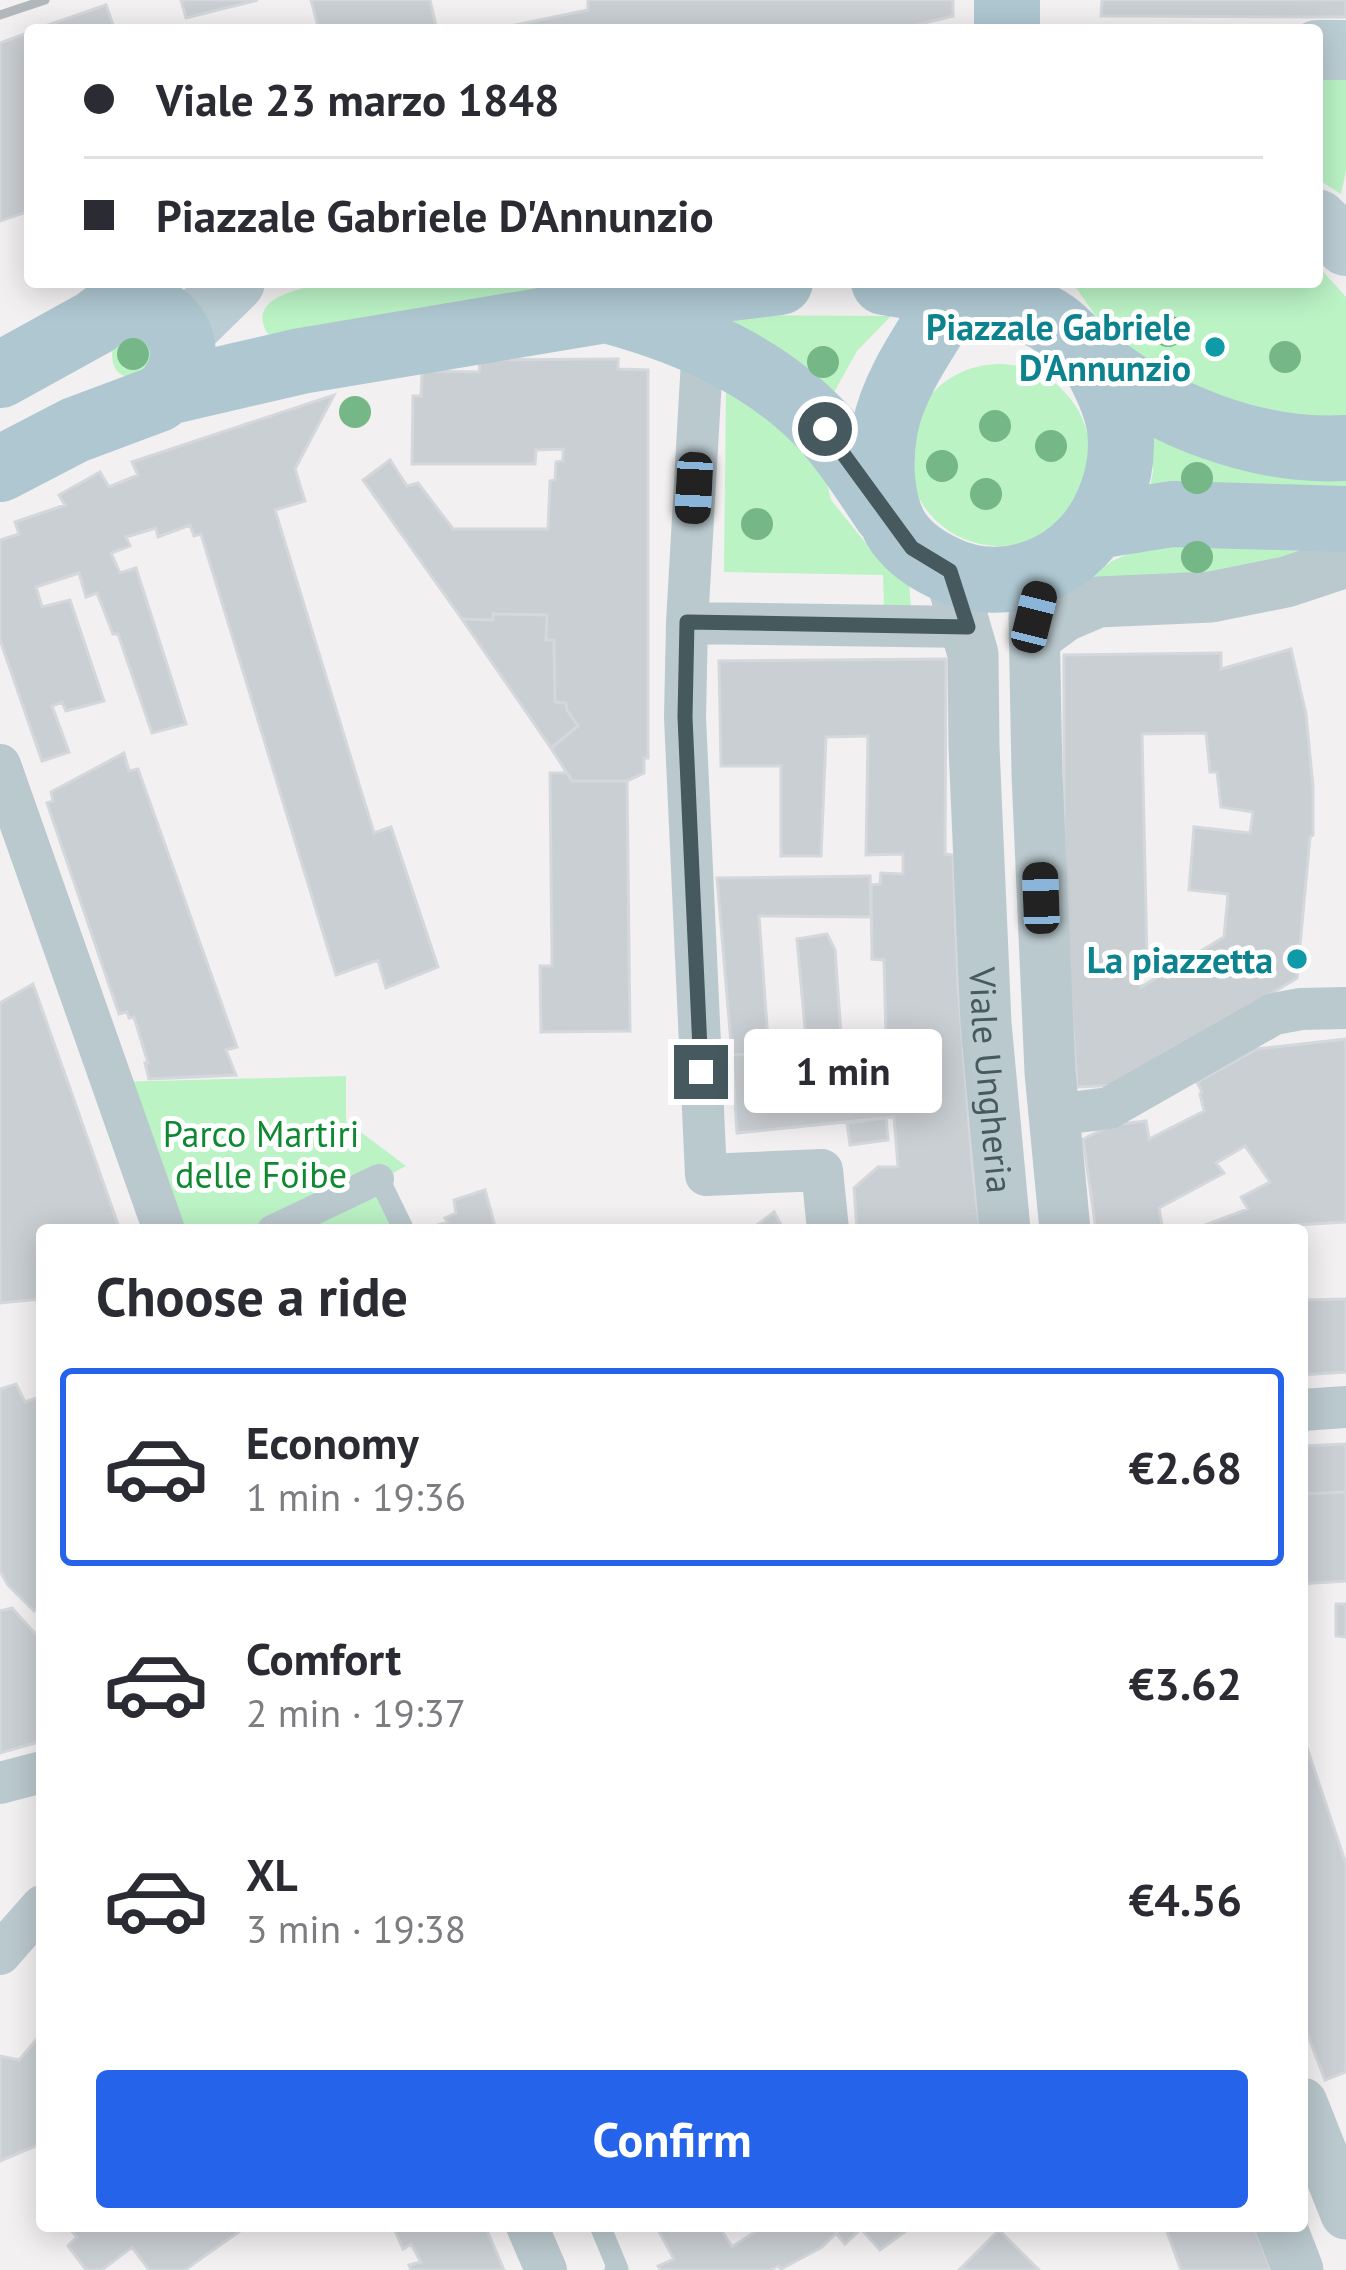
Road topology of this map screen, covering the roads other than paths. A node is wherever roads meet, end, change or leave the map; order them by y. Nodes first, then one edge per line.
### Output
1 (1323, 225) edge
2 (1346, 246) edge
3 (227, 288) edge
4 (731, 288) edge
5 (957, 288) edge
6 (607, 310) junction
7 (1065, 324) edge
8 (155, 340) edge
9 (703, 343) junction
10 (0, 375) edge
11 (1346, 448) edge
12 (0, 469) edge
13 (1346, 519) edge
14 (893, 524) junction
15 (1097, 526) junction
16 (1346, 562) edge
17 (1046, 569) junction
18 (958, 599) junction
19 (687, 622) junction
20 (1036, 637) junction
21 (0, 765) edge
22 (1346, 1008) edge
23 (1054, 1115) junction
24 (379, 1179) joint
25 (162, 1224) edge
26 (285, 1224) edge
27 (401, 1224) edge
28 (827, 1224) edge
29 (1004, 1224) edge
30 (1065, 1224) edge
31 (1346, 1407) edge
32 (1308, 1410) edge
33 (36, 1774) edge
34 (0, 1783) edge
35 (36, 1913) edge
36 (0, 1954) edge
37 (1308, 2119) edge
38 (1346, 2214) edge
39 (530, 2232) edge
40 (603, 2232) edge
41 (1283, 2232) edge
42 (546, 2270) edge
43 (616, 2270) edge
44 (1298, 2270) edge

1 - 2 main road
3 - 8 main road
4 - 6 main road
5 - 7 main road
5 - 14 main road
6 - 8 main road
6 - 9 main road
7 - 11 main road
7 - 15 main road
8 - 10 main road
8 - 12 main road
9 - 14 main road
9 - 19 street
13 - 15 main road
14 - 18 main road
15 - 17 main road
16 - 20 street
17 - 18 main road
17 - 20 street, Viale Ungheria
18 - 19 street
18 - 29 street, Viale Ungheria
19 - 28 street
20 - 23 street, Viale Ungheria
21 - 25 street
22 - 23 street
23 - 30 street, Viale Ungheria
24 - 26 street
24 - 27 lane
31 - 32 street
33 - 34 street
35 - 36 street
37 - 38 street
39 - 42 street
40 - 43 lane
41 - 44 street

